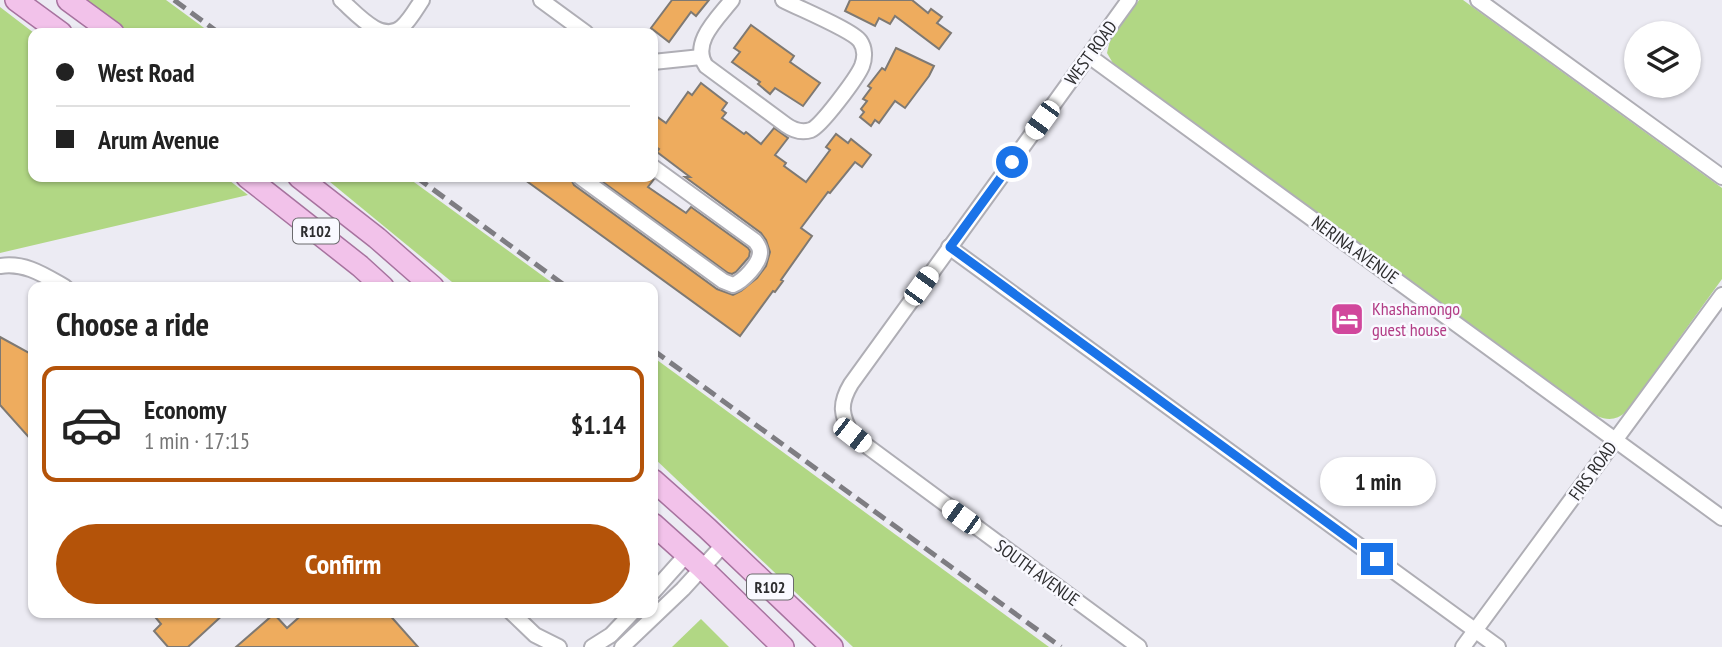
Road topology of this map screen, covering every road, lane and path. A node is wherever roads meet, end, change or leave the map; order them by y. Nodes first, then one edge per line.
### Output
1 (16, 0) edge
2 (68, 0) edge
3 (341, 0) edge
4 (422, 0) edge
5 (541, 0) edge
6 (732, 0) edge
7 (783, 0) edge
8 (1129, 0) edge
9 (1478, 0) edge
10 (54, 28) edge
11 (106, 28) edge
12 (375, 28) edge
13 (401, 28) edge
14 (579, 28) edge
15 (1089, 56) junction
16 (701, 57) junction
17 (658, 62) edge
18 (658, 171) edge
19 (1722, 177) edge
20 (253, 182) edge
21 (305, 182) edge
22 (587, 182) edge
23 (950, 247) junction
24 (0, 266) edge
25 (56, 282) edge
26 (377, 282) edge
27 (427, 282) edge
28 (1722, 295) edge
29 (843, 416) joint
30 (1615, 440) junction
31 (658, 485) edge
32 (1722, 518) edge
33 (658, 529) edge
34 (724, 544) junction
35 (694, 561) junction
36 (658, 588) edge
37 (658, 612) edge
38 (517, 618) edge
39 (627, 618) edge
40 (652, 618) edge
41 (1475, 630) junction
42 (538, 641) edge
43 (559, 647) edge
44 (592, 647) edge
45 (622, 647) edge
46 (783, 647) edge
47 (832, 647) edge
48 (1139, 647) edge
49 (1463, 647) edge
50 (1498, 647) edge

1 - 10 main road
2 - 11 main road
3 - 12 street
4 - 13 street
5 - 14 street
6 - 16 street
7 - 16 street
8 - 15 street, WEST ROAD
9 - 19 street
15 - 23 street, WEST ROAD
15 - 30 street, NERINA AVENUE
16 - 17 street
18 - 22 street
20 - 26 main road, R102
21 - 27 main road, R102
23 - 29 street, WEST ROAD
23 - 41 street
24 - 25 street
28 - 30 street, FIRS ROAD
29 - 48 street, SOUTH AVENUE
30 - 32 street, NERINA AVENUE
30 - 41 street, FIRS ROAD
31 - 34 main road, R102
33 - 35 main road, R102
34 - 35 street
34 - 47 main road, R102
35 - 36 street
35 - 37 street
35 - 46 main road, R102
38 - 42 street
39 - 44 street
40 - 45 street
41 - 49 street, FIRS ROAD
41 - 50 street
42 - 43 street

